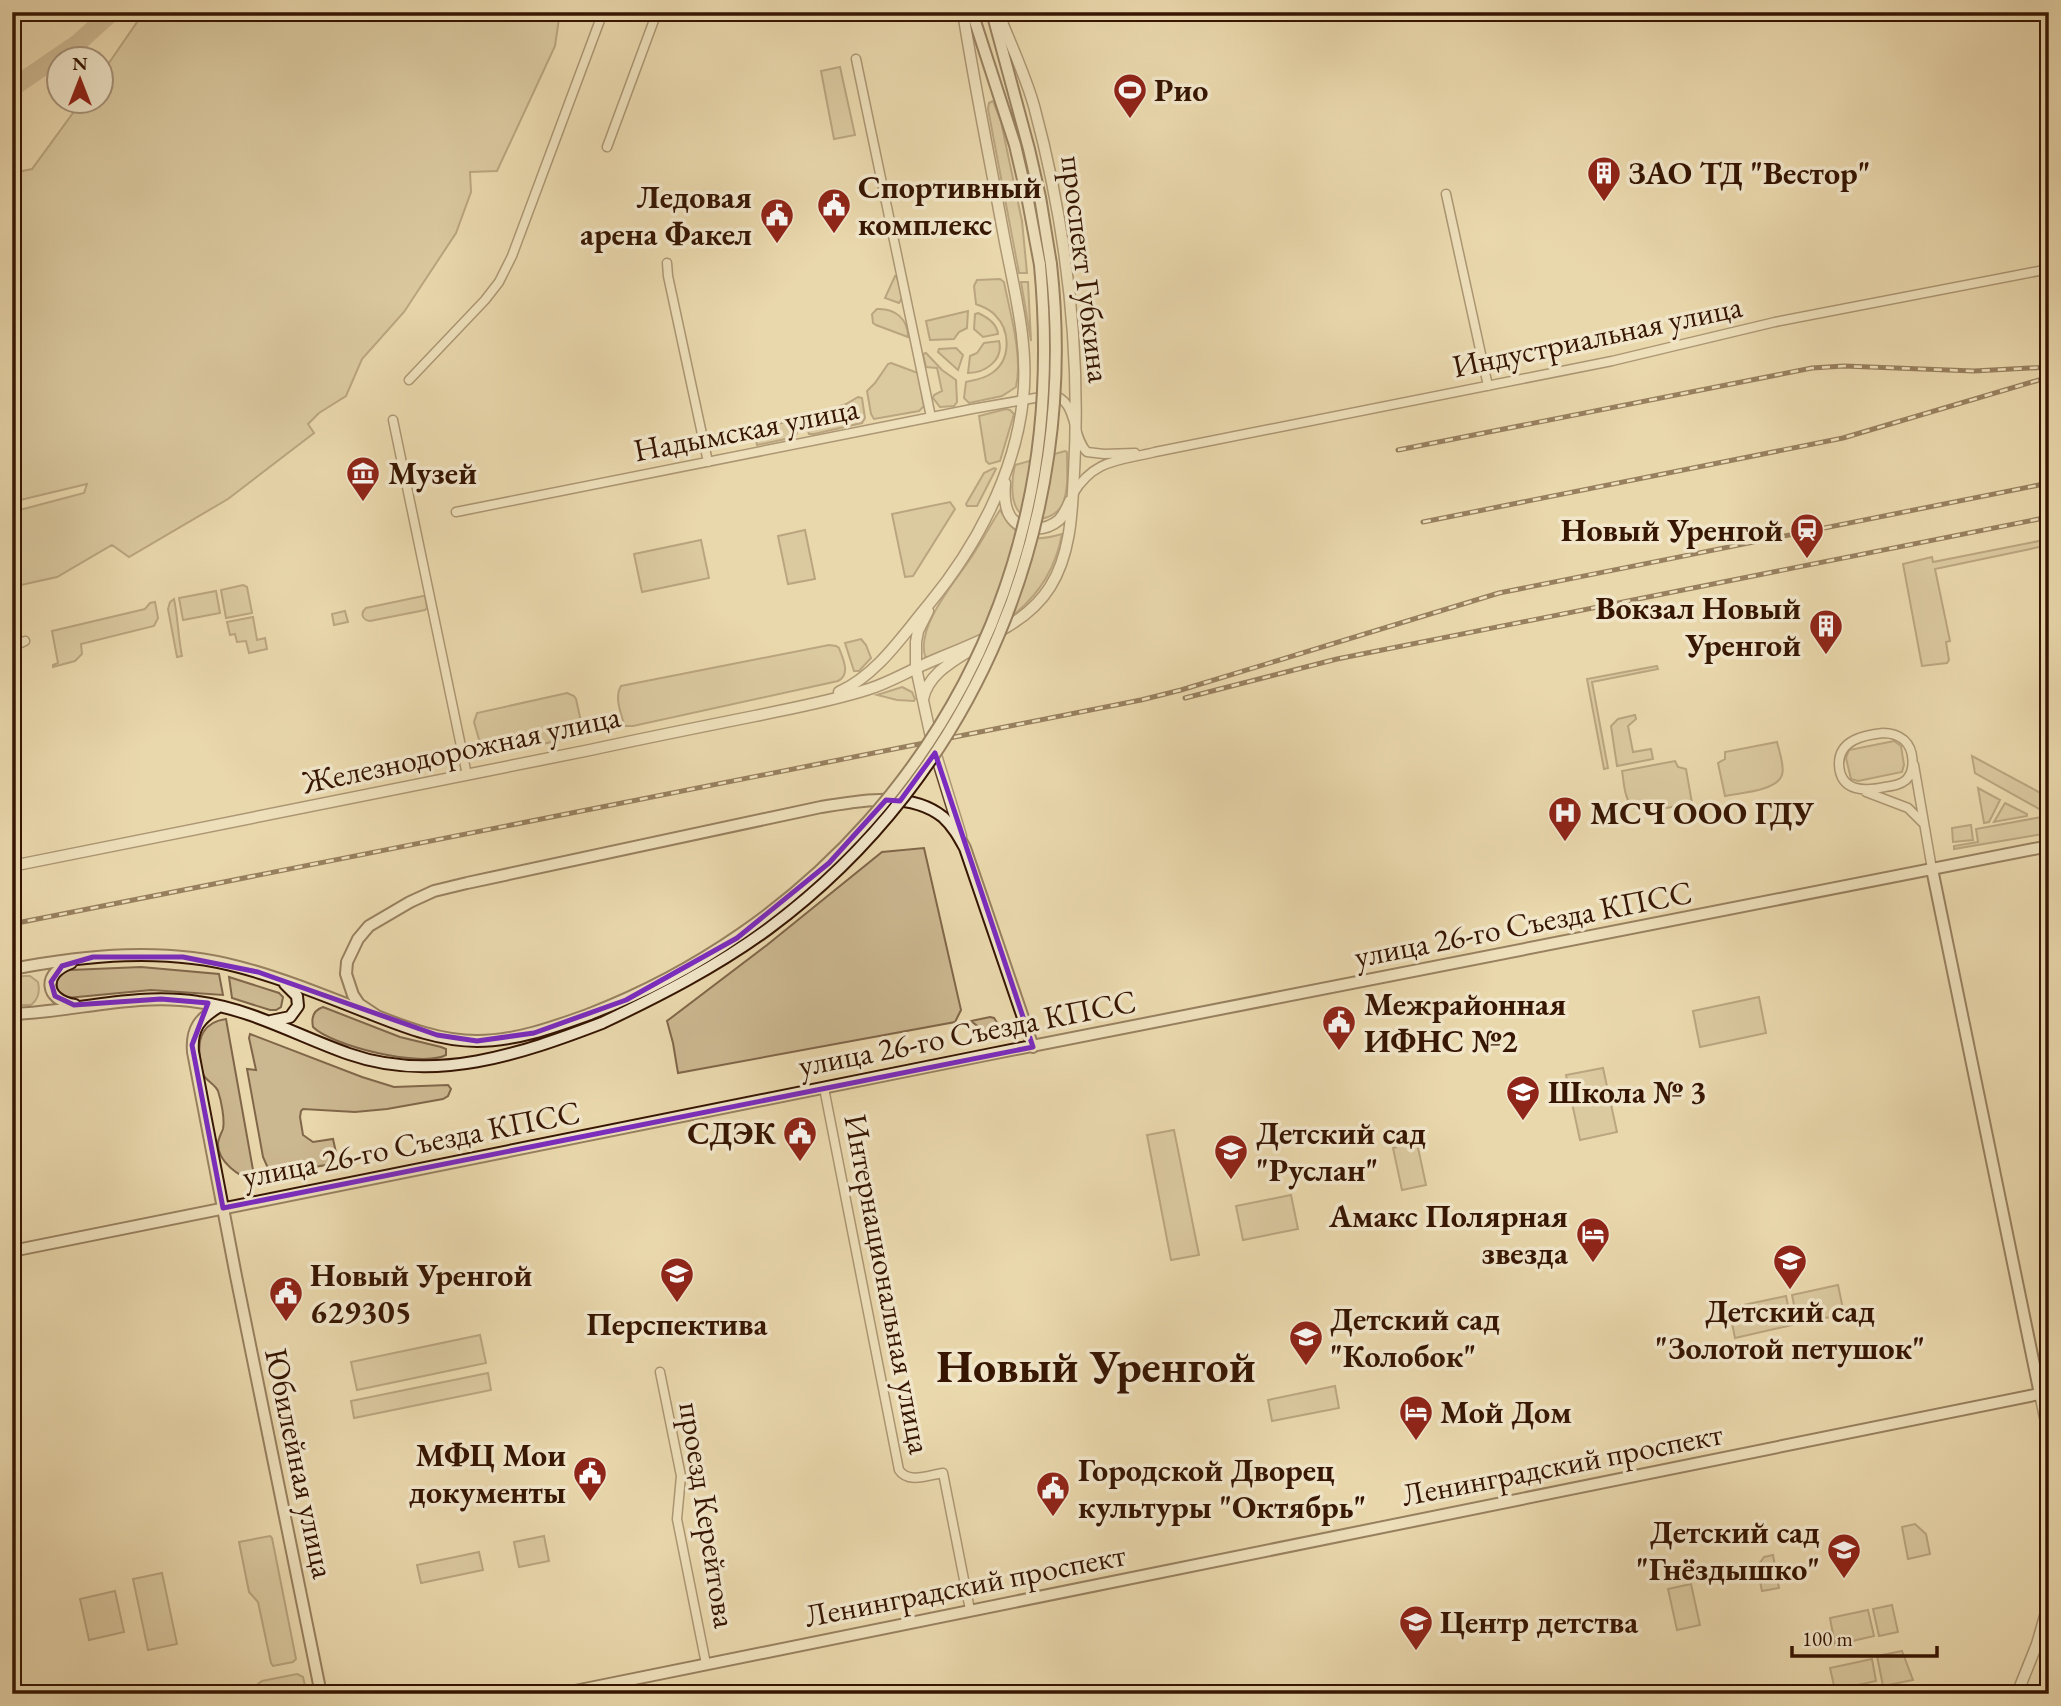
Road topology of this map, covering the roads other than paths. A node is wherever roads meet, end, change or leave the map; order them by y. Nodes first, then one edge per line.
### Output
1 (603, 12) edge
2 (657, 12) edge
3 (963, 12) edge
4 (972, 12) edge
5 (995, 12) edge
6 (856, 59) dead end
7 (607, 147) dead end
8 (1446, 194) dead end
9 (667, 263) dead end
10 (1045, 265) junction
11 (2049, 269) edge
12 (409, 380) dead end
13 (1488, 386) junction
14 (1023, 399) junction
15 (931, 417) junction
16 (393, 420) dead end
17 (1076, 430) junction
18 (1155, 452) junction
19 (708, 462) junction
20 (1006, 472) junction
21 (1073, 494) junction
22 (456, 512) dead end
23 (936, 595) junction
24 (999, 631) junction
25 (25, 641) dead end
26 (12, 647) edge
27 (916, 668) junction
28 (819, 702) junction
29 (922, 702) junction
30 (1912, 753) junction
31 (467, 775) junction
32 (1860, 790) junction
33 (1924, 824) junction
34 (2049, 846) edge
35 (965, 848) junction
36 (12, 866) edge
37 (1932, 869) junction
38 (93, 957) junction
39 (12, 969) edge
40 (280, 980) junction
41 (92, 1006) junction
42 (220, 1006) junction
43 (12, 1014) edge
44 (377, 1016) junction
45 (268, 1021) junction
46 (1033, 1046) junction
47 (824, 1088) junction
48 (223, 1208) junction
49 (12, 1251) edge
50 (660, 1372) dead end
51 (2044, 1393) edge
52 (2049, 1436) edge
53 (2048, 1607) edge
54 (970, 1610) junction
55 (706, 1664) junction
56 (321, 1694) edge
57 (560, 1694) edge
58 (2017, 1694) edge

1 - 12 street
2 - 7 street
3 - 14 street
4 - 10 main road
5 - 10 main road, проспект Губкина
5 - 17 street, проспект Губкина
6 - 15 street
8 - 13 street
9 - 19 street
10 - 44 main road, bridge
10 - 45 main road, bridge
11 - 13 street, Индустриальная улица
13 - 18 street, Индустриальная улица
14 - 15 street, Надымская улица
14 - 17 street, Надымская улица
14 - 20 street
15 - 19 street, Надымская улица
16 - 31 street
17 - 18 street, Индустриальная улица
17 - 21 street, проспект Губкина
18 - 21 street, Индустриальная улица
19 - 22 street, Надымская улица
20 - 21 street
20 - 23 street
21 - 24 street, проспект Губкина
23 - 27 street
23 - 28 street
24 - 27 street, проспект Губкина
24 - 29 street
25 - 26 street
27 - 28 street, Железнодорожная улица
27 - 29 street
28 - 31 street, Железнодорожная улица
29 - 35 street
30 - 32 street
30 - 32 street
30 - 33 street
31 - 36 street, Железнодорожная улица
32 - 33 street
33 - 37 street
34 - 37 main road, улица 26-го Съезда КПСС
35 - 44 main road
35 - 46 main road
37 - 46 main road, улица 26-го Съезда КПСС
37 - 51 main road
38 - 39 main road
38 - 40 main road
38 - 41 main road
40 - 44 main road
40 - 45 main road
41 - 42 main road
41 - 43 main road
42 - 45 main road
42 - 48 main road, Юбилейная улица
46 - 47 main road, улица 26-го Съезда КПСС
47 - 48 main road, улица 26-го Съезда КПСС
47 - 54 street, Интернациональная улица
48 - 49 main road, улица 26-го Съезда КПСС
48 - 56 main road, Юбилейная улица
50 - 55 street, проезд Керейтова
51 - 52 street
51 - 54 main road, Ленинградский проспект
53 - 58 street
54 - 55 main road, Ленинградский проспект
55 - 57 main road, Ленинградский проспект

